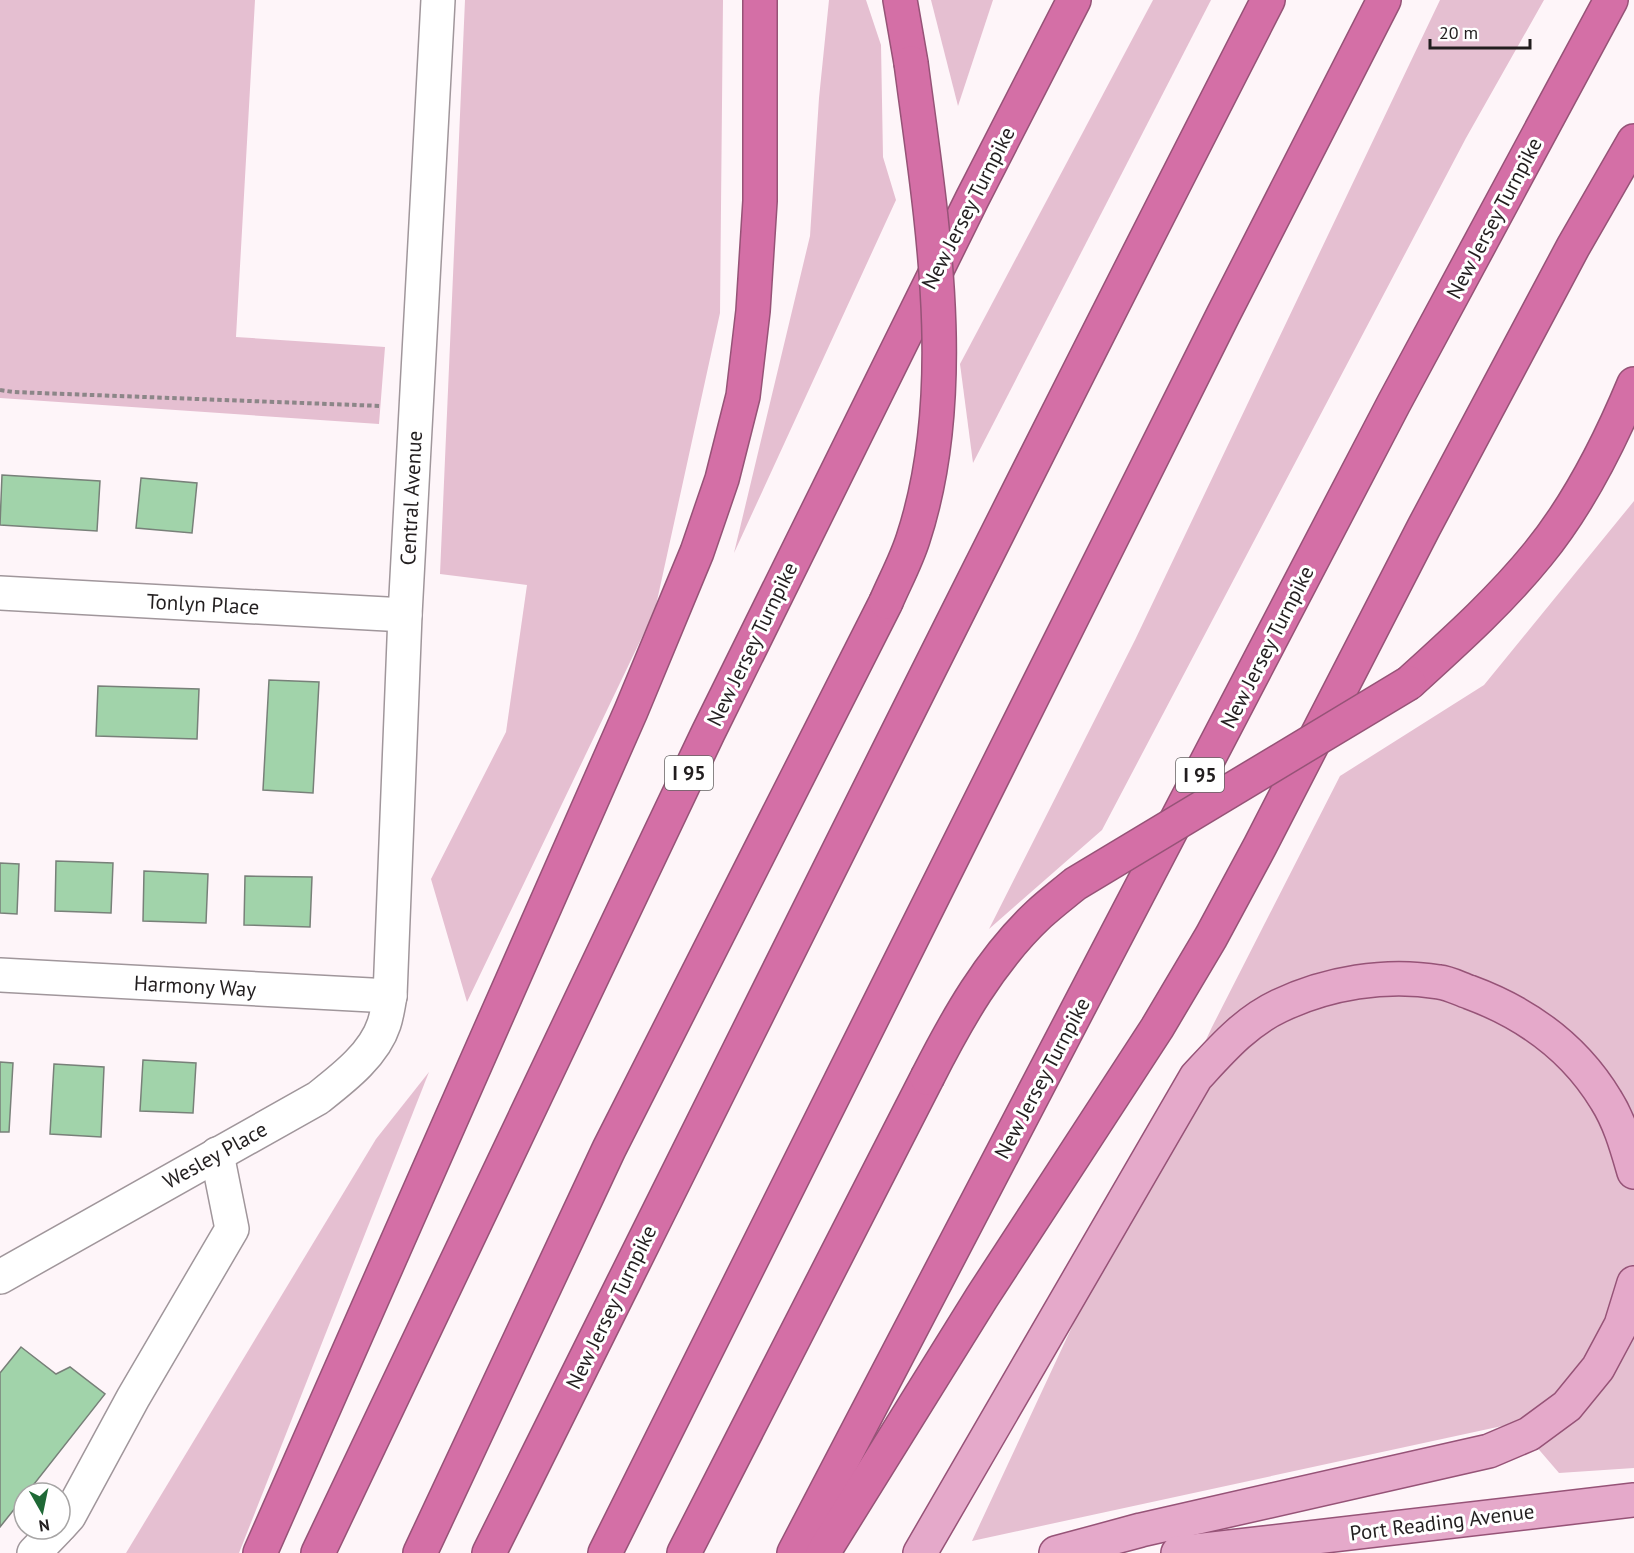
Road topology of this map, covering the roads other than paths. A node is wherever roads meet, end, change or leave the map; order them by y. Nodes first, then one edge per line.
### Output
1 (438, 0) edge
2 (760, 0) edge
3 (900, 0) edge
4 (1074, 0) edge
5 (1268, 0) edge
6 (1384, 0) edge
7 (1611, 0) edge
8 (1634, 141) edge
9 (1634, 384) edge
10 (0, 593) edge
11 (405, 615) junction
12 (0, 975) edge
13 (390, 996) junction
14 (217, 1154) junction
15 (1634, 1172) edge
16 (0, 1276) edge
17 (1634, 1283) edge
18 (1634, 1500) edge
19 (72, 1510) edge
20 (46, 1541) edge
21 (34, 1553) edge
22 (261, 1553) edge
23 (318, 1553) edge
24 (420, 1553) edge
25 (489, 1553) edge
26 (605, 1553) edge
27 (684, 1553) edge
28 (794, 1553) edge
29 (823, 1553) edge
30 (920, 1553) edge
31 (1056, 1553) edge
32 (1178, 1553) edge

1 - 11 street, Central Avenue
2 - 22 highway
3 - 24 highway, bridge
4 - 23 highway, New Jersey Turnpike / I 95
5 - 25 highway, New Jersey Turnpike
6 - 26 highway
7 - 28 highway, New Jersey Turnpike / I 95
8 - 29 highway
9 - 27 highway, bridge
10 - 11 street, Tonlyn Place
11 - 13 street, Central Avenue
12 - 13 street, Harmony Way
13 - 14 street, Wesley Place
14 - 16 street, Wesley Place
14 - 19 street
15 - 30 main road
17 - 31 main road
18 - 32 main road, Port Reading Avenue
20 - 21 street

